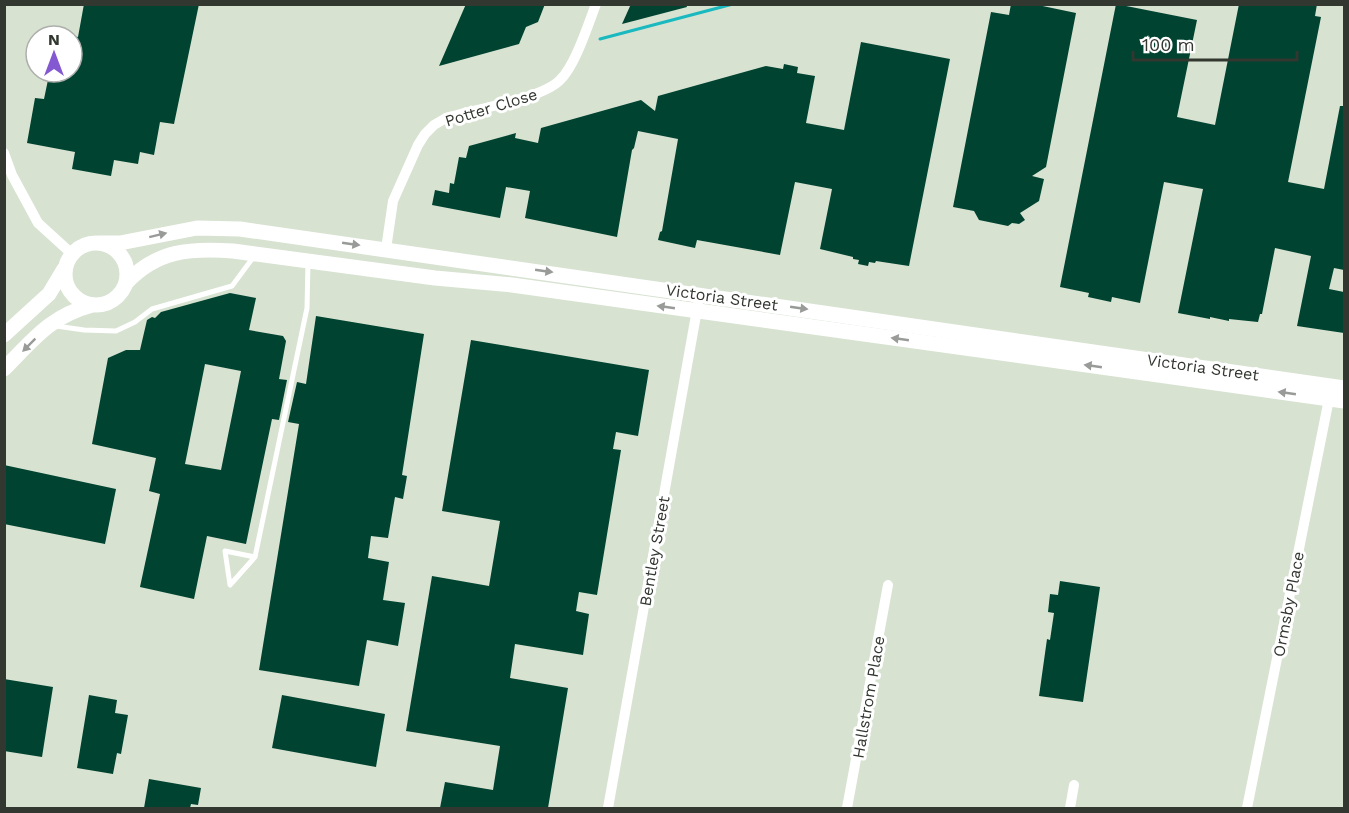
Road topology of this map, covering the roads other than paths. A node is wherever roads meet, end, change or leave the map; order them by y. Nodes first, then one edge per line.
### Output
1 (596, 4) edge
2 (4, 153) edge
3 (100, 243) junction
4 (387, 249) junction
5 (256, 254) junction
6 (69, 258) junction
7 (308, 261) junction
8 (126, 284) junction
9 (699, 294) junction
10 (92, 305) junction
11 (696, 311) junction
12 (49, 325) junction
13 (4, 335) edge
14 (4, 369) edge
15 (1344, 388) edge
16 (1337, 400) edge
17 (255, 557) junction
18 (888, 585) dead end
19 (1074, 785) dead end
20 (608, 808) edge
21 (848, 808) edge
22 (1070, 808) edge
23 (1247, 808) edge

1 - 4 street, Potter Close
2 - 6 street
3 -> 4 main road, Victoria Street
3 - 6 main road
3 - 8 main road
4 -> 9 main road, Victoria Street
5 - 7 main road, Victoria Street
5 - 8 main road, Victoria Street
5 - 12 lane
6 - 10 main road
6 - 13 main road
11 -> 7 main road, Victoria Street
7 - 17 lane
8 - 10 main road
9 - 11 street, Bentley Street
9 -> 15 main road, Victoria Street
10 - 12 main road
16 -> 11 main road, Victoria Street
11 - 20 street, Bentley Street
12 -> 14 main road
16 - 23 street, Ormsby Place
17 - 17 lane
18 - 21 street, Hallstrom Place
19 - 22 street

